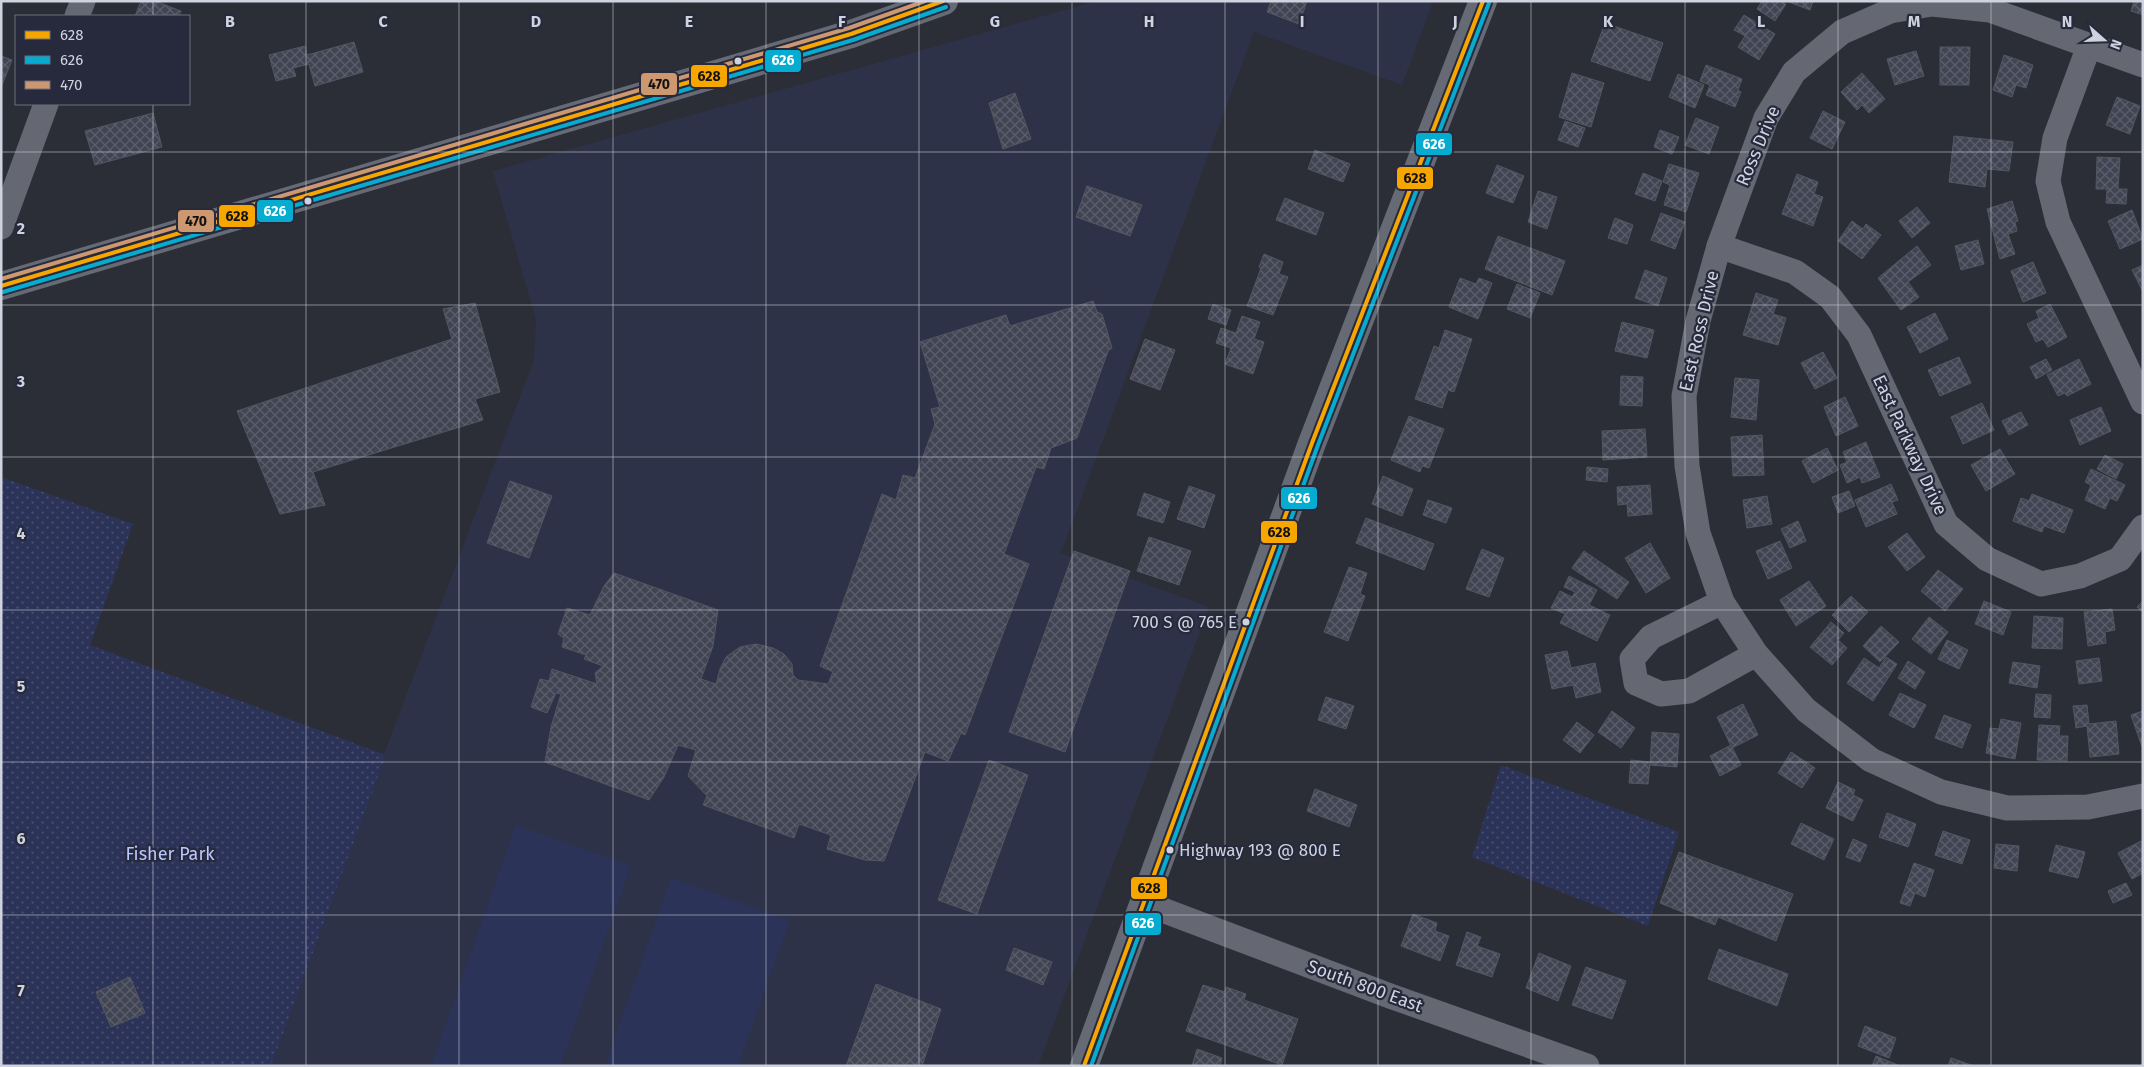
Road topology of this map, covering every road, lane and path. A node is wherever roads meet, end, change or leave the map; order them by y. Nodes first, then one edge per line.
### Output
1 (82, 1) edge
2 (944, 1) edge
3 (1483, 1) edge
4 (1888, 6) edge
5 (77, 15) edge
6 (2088, 46) junction
7 (2143, 65) edge
8 (46, 105) edge
9 (1, 227) edge
10 (1719, 246) junction
11 (1, 286) edge
12 (2143, 402) edge
13 (2143, 527) edge
14 (1722, 602) junction
15 (1756, 654) junction
16 (2143, 796) edge
17 (1144, 903) junction
18 (1084, 1066) edge
19 (1587, 1066) edge

1 - 5 street
2 - 11 main road
3 - 17 main road
4 - 6 street, Ross Drive
4 - 10 street, Ross Drive
6 - 7 street, Ross Drive
6 - 12 street
8 - 9 street
10 - 13 street, East Parkway Drive
10 - 14 street, East Ross Drive
14 - 15 street, East Ross Drive
14 - 15 street
15 - 16 street, East Ross Drive
17 - 18 main road
17 - 19 street, South 800 East

